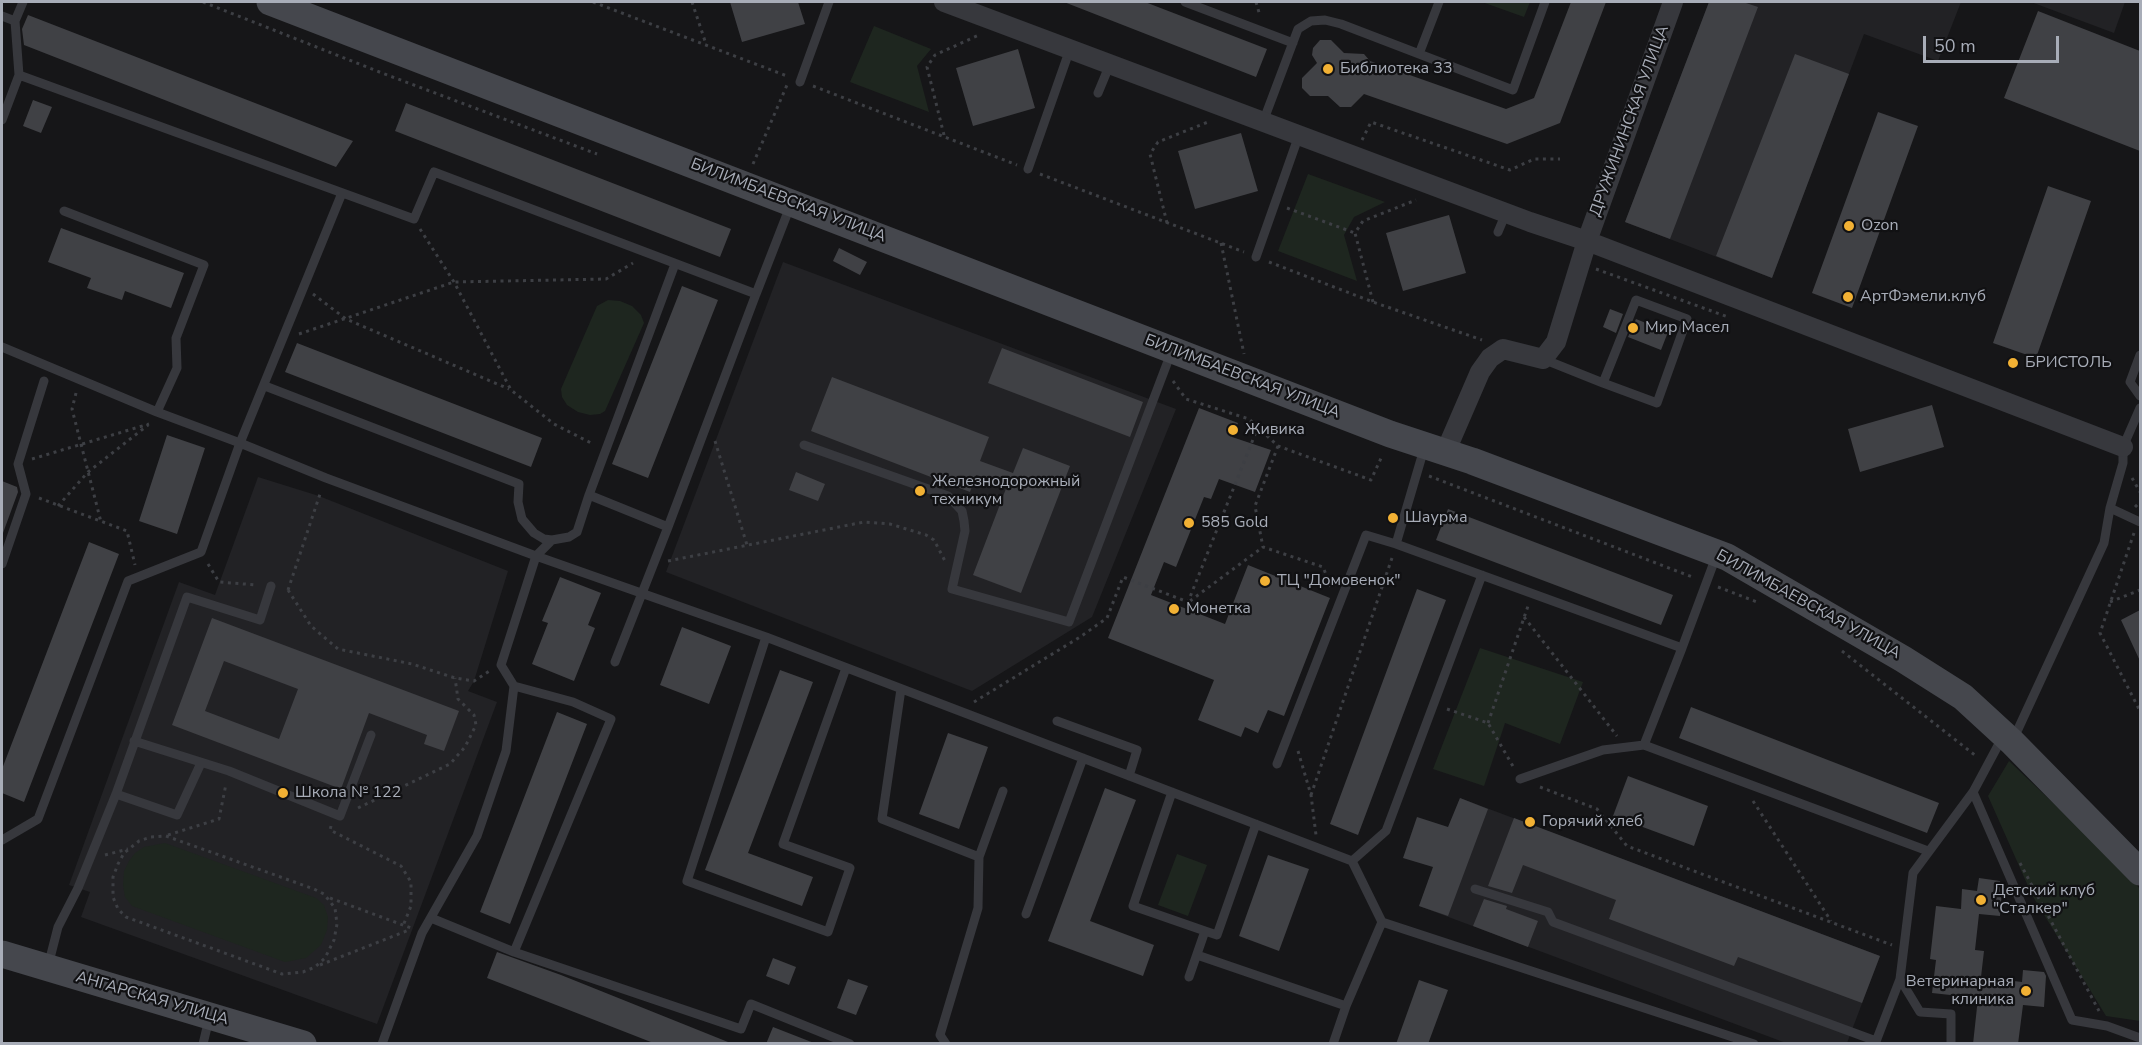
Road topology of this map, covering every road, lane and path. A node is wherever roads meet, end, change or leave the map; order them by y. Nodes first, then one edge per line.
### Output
1 (23, 2) edge
2 (270, 2) edge
3 (692, 2) edge
4 (829, 2) edge
5 (944, 2) edge
6 (1185, 2) edge
7 (1438, 2) edge
8 (1545, 2) edge
9 (1673, 2) edge
10 (2, 16) edge
11 (15, 21) junction
12 (985, 32) dead end
13 (1293, 43) junction
14 (706, 44) dead end
15 (1070, 49) junction
16 (1419, 54) junction
17 (1110, 64) junction
18 (18, 75) junction
19 (790, 78) dead end
20 (801, 82) dead end
21 (1098, 93) dead end
22 (1214, 119) dead end
23 (2, 120) edge
24 (1263, 122) junction
25 (944, 135) dead end
26 (1299, 135) junction
27 (1361, 142) dead end
28 (1560, 159) dead end
29 (1028, 169) dead end
30 (750, 170) dead end
31 (342, 193) junction
32 (1419, 198) dead end
33 (791, 202) junction
34 (1275, 203) junction
35 (64, 211) dead end
36 (1506, 213) junction
37 (414, 219) junction
38 (1167, 223) dead end
39 (1498, 232) dead end
40 (1355, 233) junction
41 (1587, 241) junction
42 (1221, 243) dead end
43 (648, 253) junction
44 (1256, 257) dead end
45 (675, 264) junction
46 (454, 282) junction
47 (304, 287) junction
48 (756, 294) junction
49 (1373, 302) dead end
50 (346, 319) junction
51 (283, 340) junction
52 (1482, 340) dead end
53 (2, 347) edge
54 (1478, 350) dead end
55 (2140, 355) edge
56 (1245, 356) dead end
57 (1543, 359) junction
58 (1169, 361) junction
59 (80, 379) junction
60 (44, 381) dead end
61 (1603, 383) junction
62 (265, 386) junction
63 (511, 390) junction
64 (2140, 396) edge
65 (2140, 408) edge
66 (157, 412) junction
67 (709, 420) junction
68 (150, 423) junction
69 (1258, 427) junction
70 (240, 443) junction
71 (81, 445) junction
72 (804, 445) dead end
73 (1278, 446) junction
74 (2123, 447) junction
75 (606, 450) junction
76 (1429, 457) junction
77 (18, 464) junction
78 (88, 472) junction
79 (326, 478) junction
80 (26, 494) junction
81 (589, 495) junction
82 (58, 506) junction
83 (2110, 508) junction
84 (101, 522) junction
85 (2139, 524) edge
86 (668, 527) junction
87 (552, 540) junction
88 (1396, 544) junction
89 (747, 545) junction
90 (1263, 547) junction
91 (201, 552) junction
92 (1718, 553) junction
93 (536, 556) junction
94 (2, 564) edge
95 (654, 564) junction
96 (957, 567) junction
97 (1482, 575) junction
98 (138, 577) junction
99 (1707, 583) junction
100 (271, 586) junction
101 (288, 590) junction
102 (2140, 590) edge
103 (641, 592) junction
104 (1532, 593) junction
105 (1188, 602) junction
106 (1758, 602) dead end
107 (2110, 602) junction
108 (1339, 606) junction
109 (1524, 617) junction
110 (766, 637) junction
111 (1836, 647) dead end
112 (1682, 648) junction
113 (615, 662) dead end
114 (501, 665) junction
115 (846, 668) junction
116 (455, 678) junction
117 (514, 686) junction
118 (901, 689) junction
119 (1434, 705) junction
120 (959, 711) junction
121 (2140, 711) edge
122 (1057, 721) dead end
123 (1488, 723) junction
124 (1291, 729) junction
125 (371, 735) dead end
126 (2008, 738) junction
127 (134, 741) junction
128 (1644, 745) junction
129 (1627, 747) junction
130 (1083, 758) junction
131 (201, 763) junction
132 (1277, 764) dead end
133 (1987, 765) junction
134 (229, 771) junction
135 (1129, 776) junction
136 (1520, 779) junction
137 (1741, 782) junction
138 (1003, 791) dead end
139 (1172, 792) junction
140 (1972, 792) junction
141 (116, 794) junction
142 (1311, 795) junction
143 (336, 815) junction
144 (1256, 824) junction
145 (166, 836) junction
146 (2, 840) edge
147 (1318, 848) junction
148 (129, 849) junction
149 (1928, 851) junction
150 (980, 857) junction
151 (89, 859) junction
152 (1352, 861) junction
153 (2020, 862) dead end
154 (2140, 872) edge
155 (1475, 889) dead end
156 (328, 897) junction
157 (1026, 914) dead end
158 (431, 918) junction
159 (1382, 922) junction
160 (1832, 923) junction
161 (403, 926) junction
162 (1205, 931) junction
163 (1904, 950) junction
164 (514, 952) junction
165 (2, 954) edge
166 (1197, 955) junction
167 (315, 967) junction
168 (48, 969) junction
169 (1189, 977) dead end
170 (1900, 979) junction
171 (1346, 1006) junction
172 (210, 1017) junction
173 (2107, 1026) junction
174 (2140, 1038) edge
175 (1875, 1042) edge
176 (203, 1044) edge
177 (303, 1044) edge
178 (382, 1044) edge
179 (850, 1044) edge
180 (946, 1044) edge
181 (1333, 1044) edge
182 (1754, 1044) edge
183 (1951, 1044) edge

1 - 11 lane
2 - 33 main road, БИЛИМБАЕВСКАЯ УЛИЦА
3 - 14 path
4 - 20 lane
5 - 15 street
6 - 13 lane
7 - 16 lane
8 - 16 lane
9 - 41 street, ДРУЖИНИНСКАЯ УЛИЦА
10 - 11 lane
11 - 18 lane
12 - 25 path
13 - 16 lane
13 - 24 lane
15 - 17 street
15 - 29 lane
17 - 21 lane
17 - 24 street
18 - 23 lane
18 - 31 lane
19 - 30 path
22 - 38 path
24 - 26 street
26 - 34 lane
26 - 36 street
27 - 28 path
31 - 37 lane
31 - 47 lane
32 - 40 path
33 - 48 lane
33 - 58 main road, БИЛИМБАЕВСКАЯ УЛИЦА
34 - 40 path
34 - 44 lane
35 - 66 lane
36 - 39 lane
36 - 41 street
37 - 43 lane
37 - 46 path
40 - 49 path
41 - 57 street, ДРУЖИНИНСКАЯ УЛИЦА
41 - 74 street
42 - 56 path
43 - 45 lane
43 - 46 path
45 - 48 lane
45 - 75 lane
46 - 50 path
46 - 63 path
47 - 50 path
47 - 51 lane
48 - 67 lane
50 - 51 path
50 - 63 path
51 - 62 lane
52 - 54 path
53 - 59 lane
55 - 64 lane
57 - 61 lane
57 - 76 street
58 - 69 path
58 - 76 main road, БИЛИМБАЕВСКАЯ УЛИЦА
58 - 96 lane
59 - 66 lane
59 - 71 path
60 - 77 lane
61 - 61 lane
62 - 70 lane
62 - 87 lane
63 - 75 path
65 - 74 lane
66 - 68 path
66 - 70 lane
67 - 86 lane
67 - 89 path
68 - 71 path
68 - 78 path
69 - 73 path
69 - 105 path
70 - 79 lane
70 - 91 lane
71 - 77 path
71 - 78 path
72 - 96 lane
73 - 76 path
73 - 90 path
74 - 83 lane
75 - 81 lane
76 - 88 lane
76 - 92 main road, БИЛИМБАЕВСКАЯ УЛИЦА
76 - 99 path
77 - 80 lane
78 - 82 path
78 - 84 path
79 - 93 lane
79 - 101 path
80 - 82 path
80 - 94 lane
81 - 86 lane
81 - 87 lane
82 - 84 path
83 - 85 lane
83 - 126 lane
84 - 98 path
85 - 107 path
86 - 95 lane
87 - 93 lane
88 - 97 lane
88 - 108 lane
88 - 142 path
89 - 95 path
89 - 96 path
90 - 105 path
90 - 108 path
91 - 98 lane
91 - 100 path
92 - 99 lane
92 - 126 main road, БИЛИМБАЕВСКАЯ УЛИЦА
93 - 103 lane
93 - 114 lane
95 - 103 lane
97 - 104 lane
97 - 119 lane
98 - 146 lane
99 - 106 path
99 - 112 lane
100 - 101 path
100 - 127 lane
101 - 116 path
102 - 107 path
103 - 110 lane
103 - 113 lane
104 - 109 path
104 - 112 lane
105 - 120 path
107 - 121 path
108 - 124 lane
109 - 123 path
109 - 129 path
110 - 115 lane
110 - 115 lane
111 - 133 path
112 - 128 lane
114 - 116 path
114 - 117 lane
115 - 118 lane
116 - 143 path
117 - 158 lane
117 - 164 lane
118 - 120 lane
118 - 150 lane
119 - 123 path
119 - 152 lane
120 - 130 lane
122 - 135 lane
123 - 136 path
124 - 132 lane
124 - 142 path
125 - 143 lane
126 - 133 lane
126 - 154 main road, БИЛИМБАЕВСКАЯ УЛИЦА
127 - 131 lane
127 - 141 lane
128 - 129 lane
128 - 137 lane
129 - 136 lane
130 - 135 lane
130 - 157 lane
131 - 134 lane
131 - 141 lane
133 - 140 lane
134 - 143 lane
134 - 145 path
135 - 139 lane
136 - 160 path
137 - 149 lane
137 - 160 path
138 - 150 lane
139 - 144 lane
139 - 162 lane
140 - 149 lane
140 - 173 lane
141 - 151 lane
142 - 147 path
143 - 161 path
144 - 147 lane
144 - 162 lane
145 - 148 path
145 - 156 path
147 - 152 lane
148 - 151 path
148 - 167 path
149 - 163 lane
150 - 180 lane
151 - 168 lane
152 - 159 lane
153 - 173 path
155 - 175 lane
156 - 161 path
156 - 167 path
158 - 164 lane
158 - 178 lane
159 - 171 lane
159 - 182 lane
160 - 163 path
161 - 167 path
162 - 166 lane
163 - 170 lane
164 - 179 lane
165 - 168 main road, АНГАРСКАЯ УЛИЦА
166 - 169 lane
166 - 171 lane
168 - 172 main road, АНГАРСКАЯ УЛИЦА
170 - 175 lane
170 - 183 lane
171 - 181 lane
172 - 176 lane
172 - 177 main road, АНГАРСКАЯ УЛИЦА
173 - 174 lane

